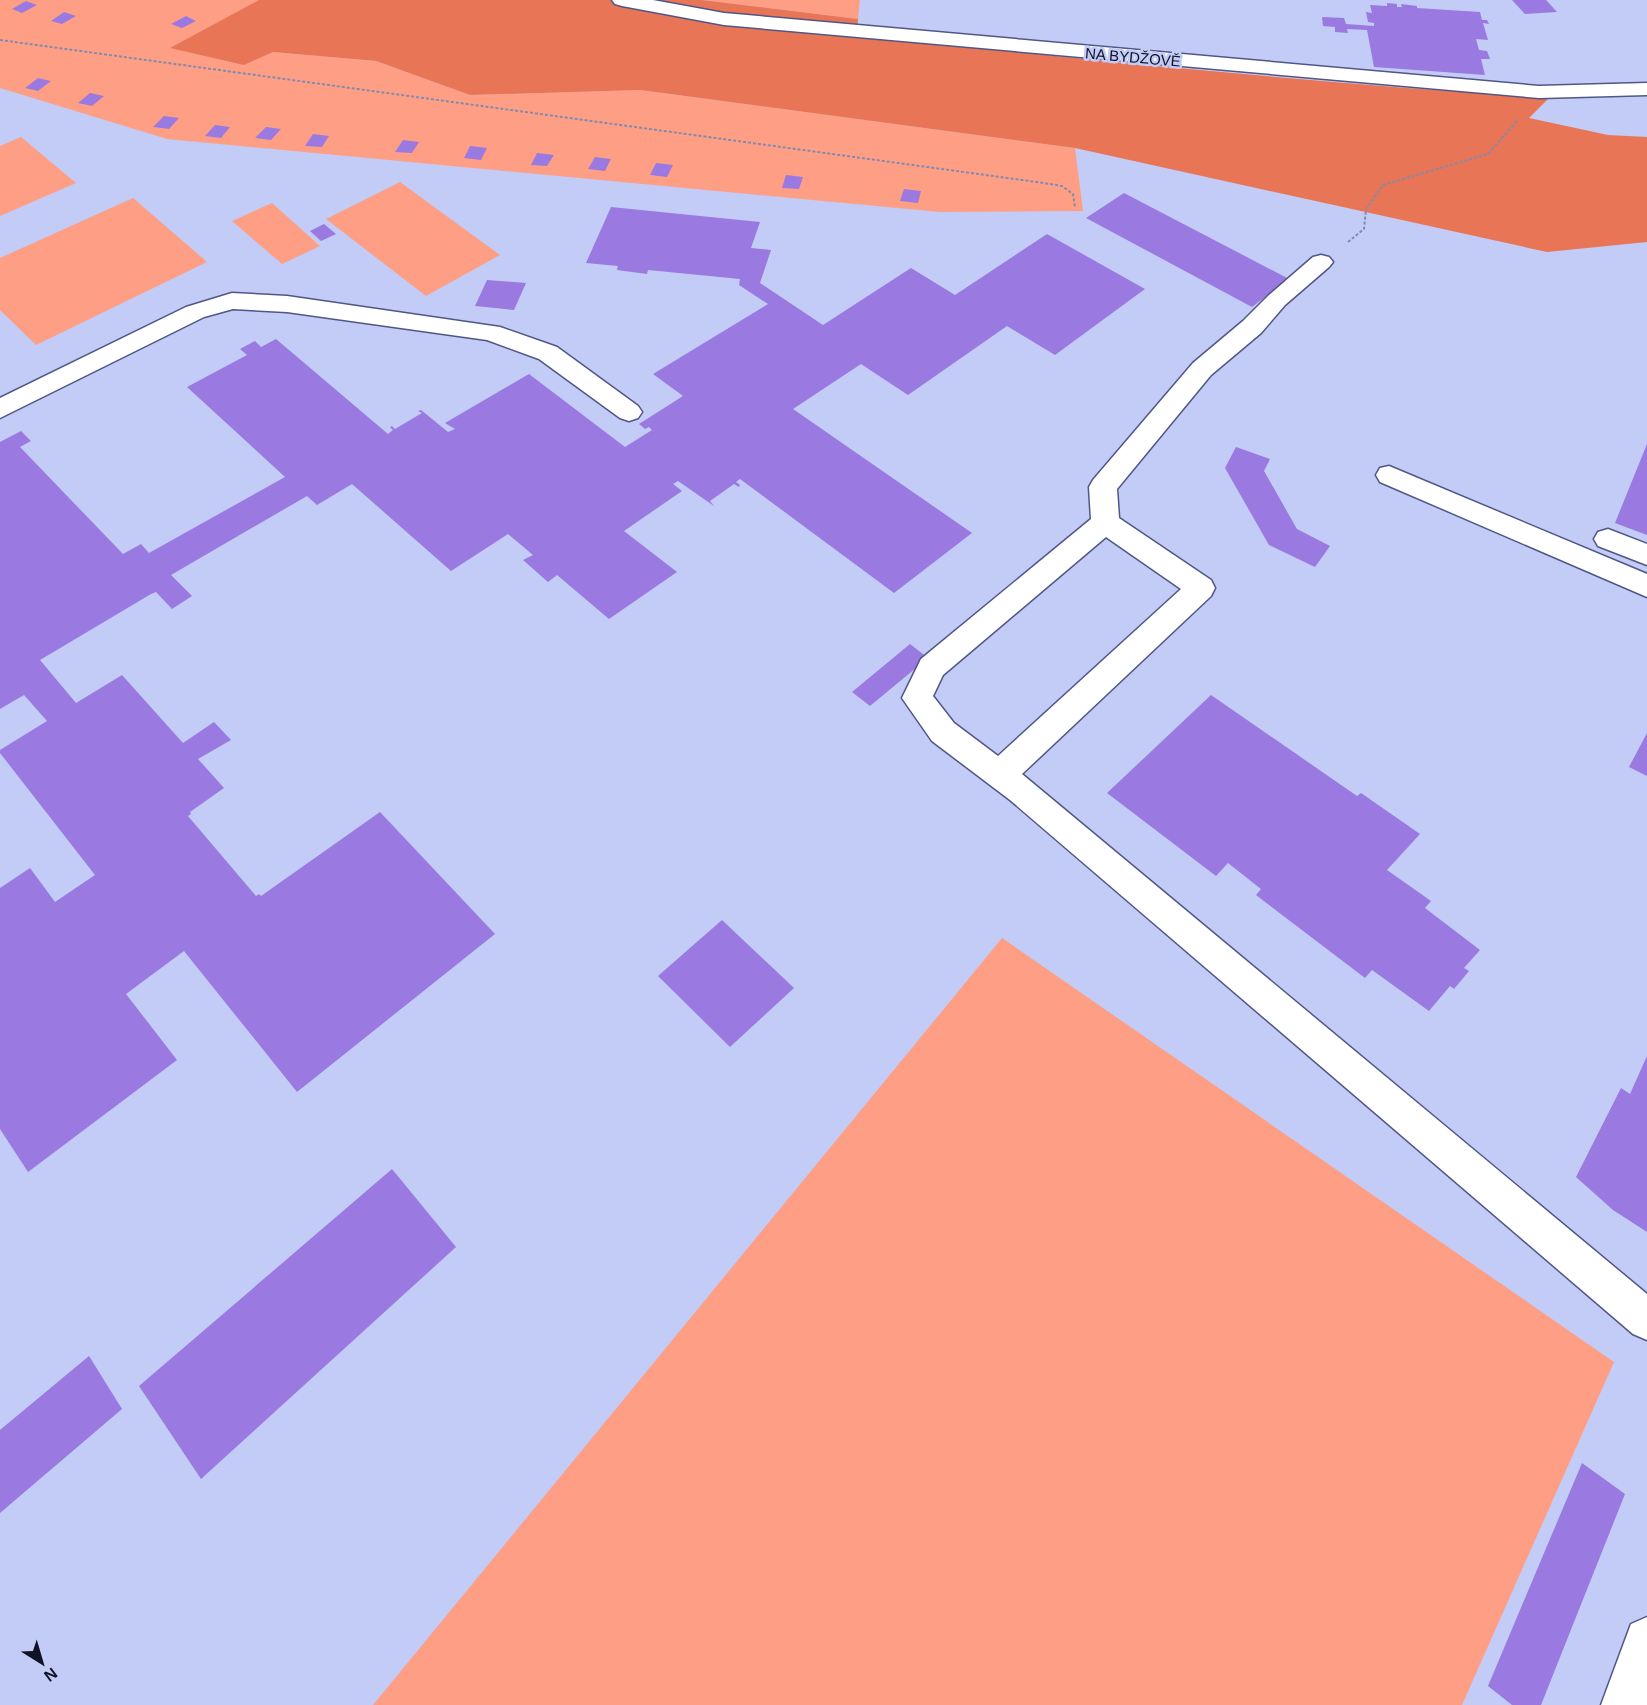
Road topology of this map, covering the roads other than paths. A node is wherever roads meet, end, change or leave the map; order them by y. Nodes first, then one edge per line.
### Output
1 (622, 0) edge
2 (1647, 89) edge
3 (1321, 262) dead end
4 (0, 409) edge
5 (629, 412) dead end
6 (1389, 475) dead end
7 (1105, 523) junction
8 (1608, 539) dead end
9 (1647, 555) edge
10 (1647, 586) edge
11 (999, 775) junction
12 (1647, 1320) edge
13 (1647, 1640) edge
14 (1624, 1705) edge

1 - 2 street, NA BYDŽOVĚ
3 - 7 street
4 - 5 street
6 - 10 street
7 - 11 street
7 - 11 street
8 - 9 street
11 - 12 street
13 - 14 street

